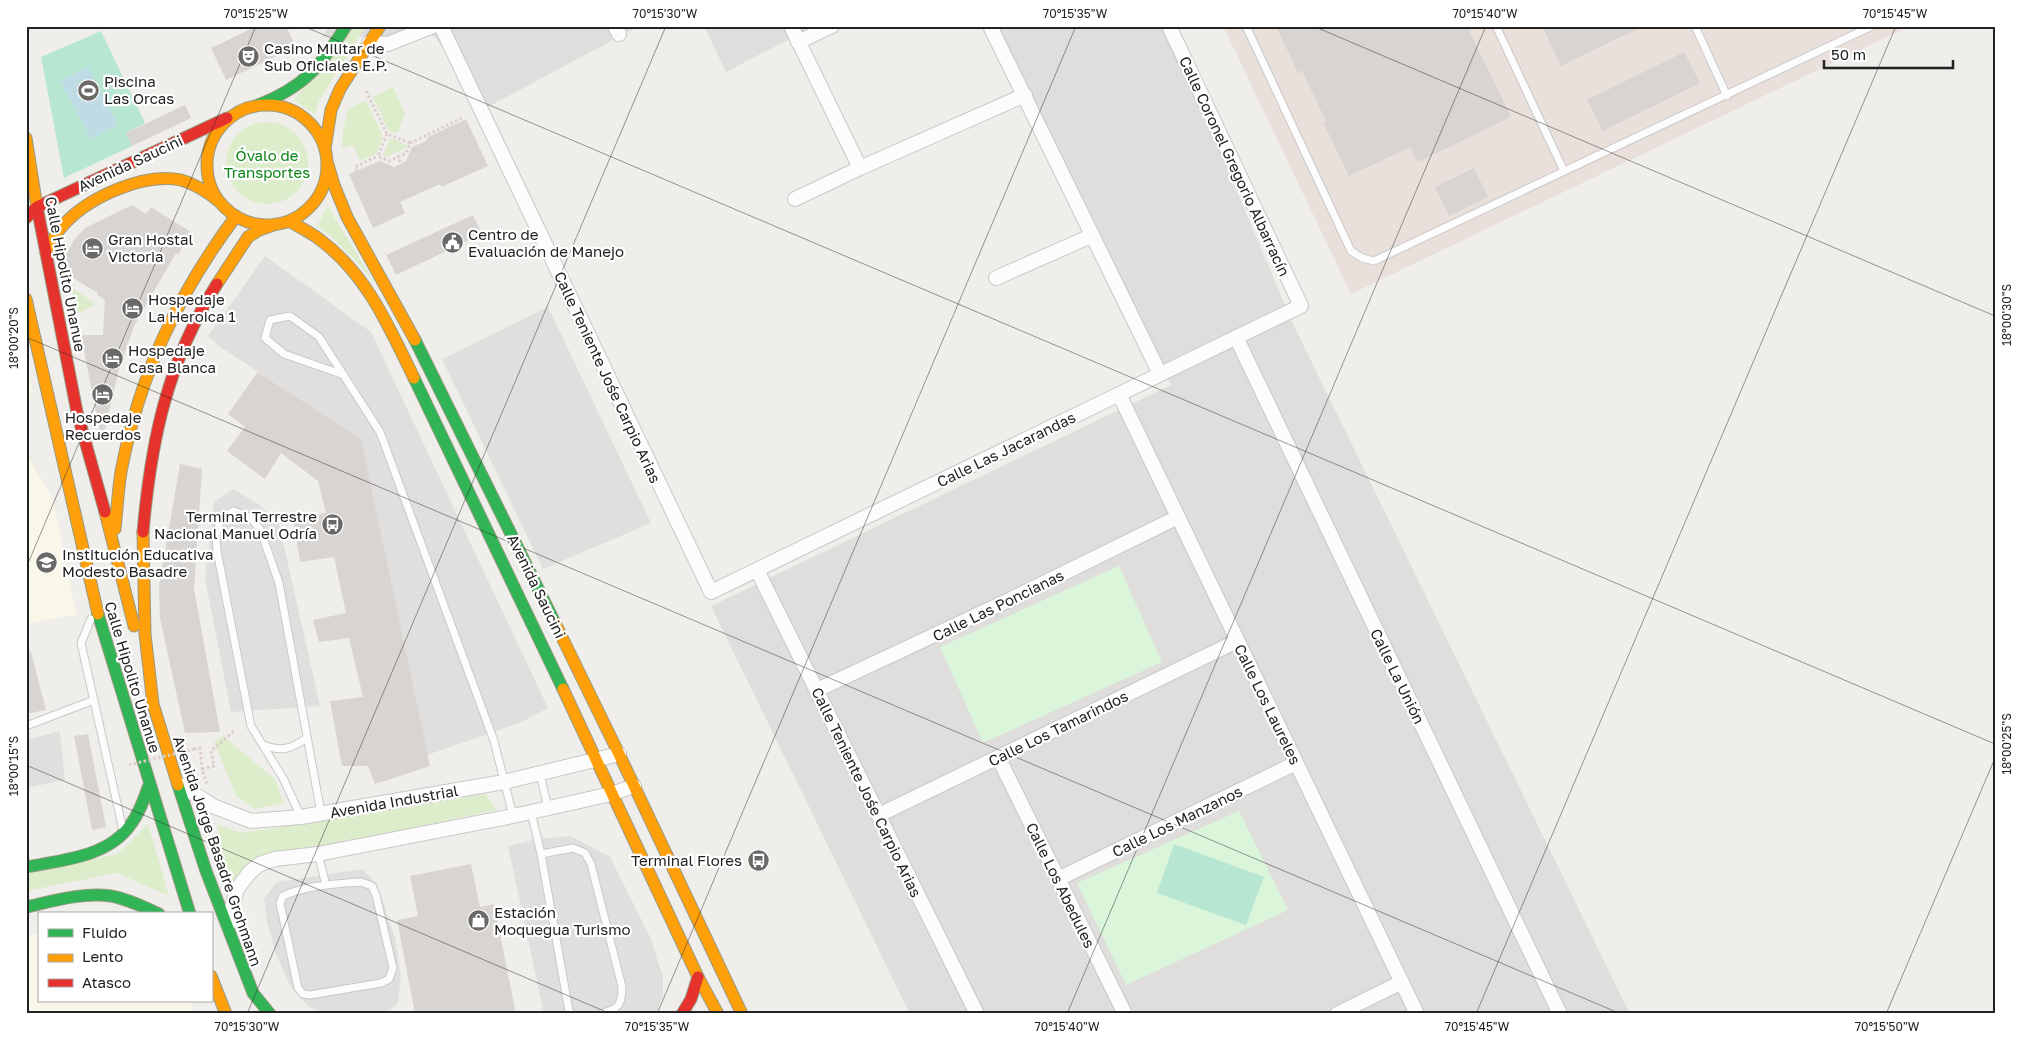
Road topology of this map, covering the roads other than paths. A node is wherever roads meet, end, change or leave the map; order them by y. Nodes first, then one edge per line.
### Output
1 (346, 26) edge
2 (380, 26) edge
3 (433, 26) edge
4 (441, 26) edge
5 (791, 26) edge
6 (832, 26) edge
7 (990, 26) edge
8 (1170, 26) edge
9 (1246, 26) edge
10 (1496, 26) edge
11 (1695, 26) edge
12 (1872, 26) edge
13 (798, 42) junction
14 (369, 43) junction
15 (1025, 95) junction
16 (1727, 96) junction
17 (254, 106) junction
18 (237, 113) junction
19 (26, 138) edge
20 (325, 149) junction
21 (327, 161) junction
22 (860, 168) junction
23 (1564, 171) junction
24 (795, 199) dead end
25 (221, 204) junction
26 (37, 207) junction
27 (236, 216) junction
28 (26, 218) edge
29 (288, 221) junction
30 (276, 224) junction
31 (1091, 236) junction
32 (46, 252) junction
33 (996, 278) dead end
34 (26, 299) edge
35 (1301, 306) joint
36 (1236, 337) junction
37 (1160, 374) junction
38 (344, 375) junction
39 (1119, 394) junction
40 (496, 503) junction
41 (479, 511) junction
42 (1178, 517) junction
43 (514, 541) junction
44 (113, 542) junction
45 (497, 548) junction
46 (757, 570) junction
47 (711, 592) joint
48 (96, 608) junction
49 (1237, 641) junction
50 (817, 690) junction
51 (94, 700) junction
52 (154, 704) junction
53 (26, 726) edge
54 (307, 738) junction
55 (263, 745) junction
56 (619, 754) junction
57 (998, 757) junction
58 (596, 761) junction
59 (1296, 764) junction
60 (540, 774) junction
61 (176, 782) junction
62 (504, 782) junction
63 (149, 785) junction
64 (634, 786) junction
65 (611, 794) junction
66 (548, 808) junction
67 (531, 812) junction
68 (321, 813) junction
69 (878, 815) junction
70 (513, 816) junction
71 (301, 817) junction
72 (124, 834) junction
73 (318, 854) junction
74 (541, 854) junction
75 (26, 867) edge
76 (1058, 879) junction
77 (326, 885) junction
78 (26, 907) edge
79 (154, 912) edge
80 (189, 912) edge
81 (230, 930) junction
82 (698, 977) junction
83 (212, 979) edge
84 (1402, 982) junction
85 (226, 1014) edge
86 (270, 1014) edge
87 (572, 1014) edge
88 (600, 1014) edge
89 (682, 1014) edge
90 (718, 1014) edge
91 (742, 1014) edge
92 (977, 1014) edge
93 (1125, 1014) edge
94 (1337, 1014) edge
95 (1417, 1014) edge
96 (1560, 1014) edge

1 - 17 main road
2 - 14 main road
3 - 14 street
4 - 47 street, Calle Teniente Jośe Carpio Arias
5 - 13 street
6 - 13 street
7 - 15 street
8 - 35 street, Calle Coronel Gregorio Albarracín
9 - 23 lane
10 - 23 lane
11 - 16 lane
12 - 16 lane
13 - 22 street
14 - 20 main road
15 - 22 street
15 - 31 street
16 - 23 lane
17 - 18 main road
17 - 20 main road
18 - 25 main road
18 - 26 main road, Avenida Saucini
19 - 26 main road, Calle Hipolito Unanue
20 - 21 main road
21 - 29 main road
21 - 40 main road, Avenida Saucini
22 - 24 street
25 - 27 main road
25 - 32 main road, Avenida Saucini
26 - 28 main road, Avenida Saucini
26 - 32 main road, Calle Hipolito Unanue
27 - 30 main road
27 - 44 main road
29 - 30 main road
29 - 41 main road, Avenida Saucini
30 - 52 main road, Avenida Jorge Basadre Grohmann
31 - 33 street
31 - 37 street
32 - 44 main road, Calle Hipolito Unanue
34 - 48 main road, Calle Hipolito Unanue
35 - 36 street, Calle Las Jacarandas
36 - 37 street, Calle Las Jacarandas
36 - 96 street, Calle La Unión
37 - 39 street, Calle Las Jacarandas
38 - 38 lane
38 - 62 lane
39 - 42 street, Calle Los Laureles
39 - 46 street, Calle Las Jacarandas
40 - 41 main road
40 - 43 main road, Avenida Saucini
41 - 45 main road, Avenida Saucini
42 - 49 street, Calle Los Laureles
42 - 50 street, Calle Las Poncianas
43 - 45 main road
43 - 56 main road, Avenida Saucini
44 - 52 main road, Calle Hipolito Unanue
45 - 58 main road, Avenida Saucini
46 - 47 street, Calle Las Jacarandas
46 - 50 street, Calle Teniente Jośe Carpio Arias
48 - 51 lane
48 - 63 main road, Calle Hipolito Unanue
49 - 57 street, Calle Los Tamarindos
49 - 59 street, Calle Los Laureles
50 - 69 street, Calle Teniente Jośe Carpio Arias
51 - 53 lane
51 - 72 lane
52 - 61 main road, Avenida Jorge Basadre Grohmann
54 - 55 lane
54 - 55 lane
54 - 68 lane
55 - 71 lane
56 - 58 street, Avenida Industrial
56 - 64 main road, Avenida Saucini
57 - 69 street, Calle Los Tamarindos
57 - 76 street, Calle Los Abedules
58 - 60 street, Avenida Industrial
58 - 65 main road, Avenida Saucini
59 - 76 street, Calle Los Manzanos
59 - 84 street, Calle Los Laureles
60 - 62 street, Avenida Industrial
60 - 66 lane
61 - 71 street, Avenida Industrial
61 - 81 main road, Avenida Jorge Basadre Grohmann
62 - 68 street, Avenida Industrial
62 - 70 lane
63 - 72 main road
63 - 80 main road, Calle Hipolito Unanue
64 - 65 street
64 - 91 main road, Avenida Saucini
65 - 66 street
65 - 82 main road, Avenida Saucini
66 - 67 street
67 - 70 street
67 - 74 lane
68 - 71 street, Avenida Industrial
69 - 92 street, Calle Teniente Jośe Carpio Arias
70 - 73 street
72 - 75 main road
73 - 77 lane
73 - 81 street
74 - 87 lane
74 - 88 lane
76 - 93 street, Calle Los Abedules
77 - 77 lane
78 - 79 main road
81 - 86 main road, Avenida Jorge Basadre Grohmann
82 - 89 main road
82 - 90 main road, Avenida Saucini
83 - 85 main road
84 - 94 street
84 - 95 street, Calle Los Laureles

